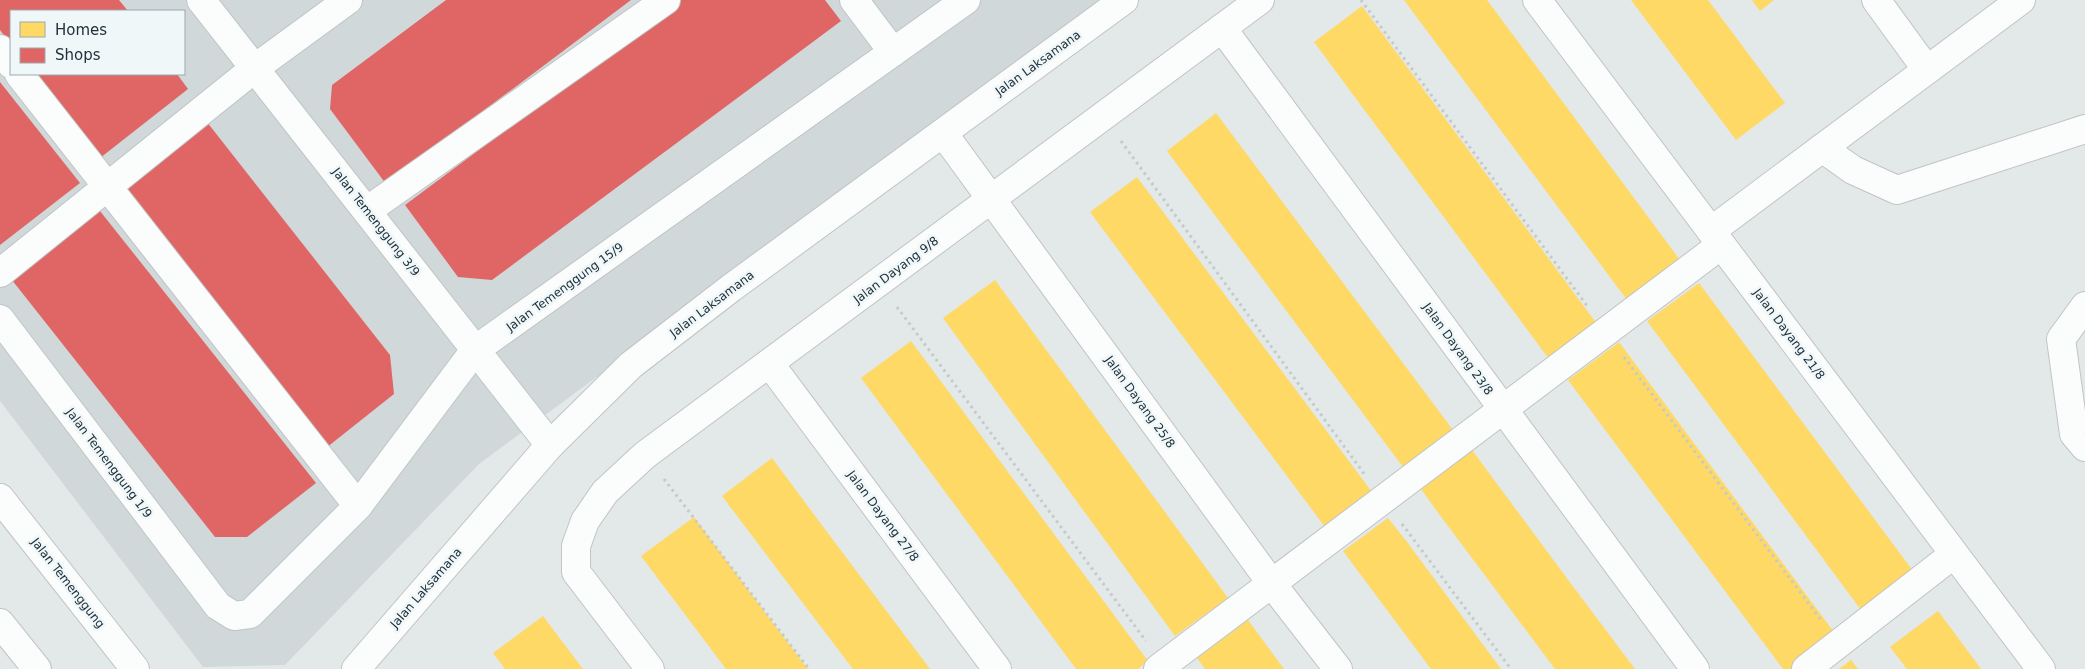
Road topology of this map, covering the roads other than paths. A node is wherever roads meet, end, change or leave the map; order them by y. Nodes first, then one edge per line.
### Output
1 (201, 0) edge
2 (348, 0) edge
3 (666, 0) edge
4 (854, 0) edge
5 (966, 0) edge
6 (1124, 0) edge
7 (1260, 0) edge
8 (1537, 0) edge
9 (1876, 0) edge
10 (2021, 0) edge
11 (1222, 28) junction
12 (0, 49) edge
13 (892, 52) junction
14 (10, 63) edge
15 (255, 68) junction
16 (1927, 70) junction
17 (20, 75) edge
18 (2085, 129) edge
19 (944, 133) junction
20 (1822, 148) junction
21 (107, 187) junction
22 (992, 198) junction
23 (368, 210) junction
24 (1716, 238) junction
25 (0, 273) edge
26 (2085, 306) edge
27 (0, 319) edge
28 (475, 350) junction
29 (770, 364) junction
30 (1503, 409) junction
31 (550, 445) junction
32 (2085, 447) edge
33 (0, 498) edge
34 (358, 506) junction
35 (1954, 554) junction
36 (1272, 584) junction
37 (218, 606) joint
38 (0, 623) edge
39 (1161, 667) edge
40 (37, 669) edge
41 (135, 669) edge
42 (356, 669) edge
43 (650, 669) edge
44 (997, 669) edge
45 (1338, 669) edge
46 (1695, 669) edge
47 (1806, 669) edge
48 (2041, 669) edge

1 - 15 street, Jalan Temenggung 3/9
2 - 15 street
3 - 23 street
4 - 13 street
5 - 13 street, Jalan Temenggung 15/9
6 - 19 street, Jalan Laksamana
7 - 11 street, Jalan Dayang 9/8
8 - 24 street, Jalan Dayang 21/8
9 - 16 street
10 - 16 street
11 - 22 street, Jalan Dayang 9/8
11 - 30 street, Jalan Dayang 23/8
12 - 14 street
13 - 28 street, Jalan Temenggung 15/9
15 - 21 street
15 - 23 street, Jalan Temenggung 3/9
16 - 20 street
17 - 21 street
18 - 20 street
19 - 22 street, Jalan Dayang 25/8
19 - 31 street, Jalan Laksamana
20 - 24 street
21 - 25 street
21 - 34 street
22 - 29 street, Jalan Dayang 9/8
22 - 36 street, Jalan Dayang 25/8
23 - 28 street, Jalan Temenggung 3/9
24 - 30 street
24 - 35 street, Jalan Dayang 21/8
26 - 32 street
27 - 37 street, Jalan Temenggung 1/9
28 - 31 street, Jalan Temenggung 3/9
28 - 34 street, Jalan Temenggung 15/9
29 - 43 street, Jalan Dayang 9/8
29 - 44 street, Jalan Dayang 27/8
30 - 36 street
30 - 46 street, Jalan Dayang 23/8
31 - 42 street, Jalan Laksamana
33 - 41 street, Jalan Temenggung
34 - 37 street, Jalan Temenggung 15/9
35 - 47 street
35 - 48 street, Jalan Dayang 21/8
36 - 39 street
36 - 45 street, Jalan Dayang 25/8
38 - 40 street

